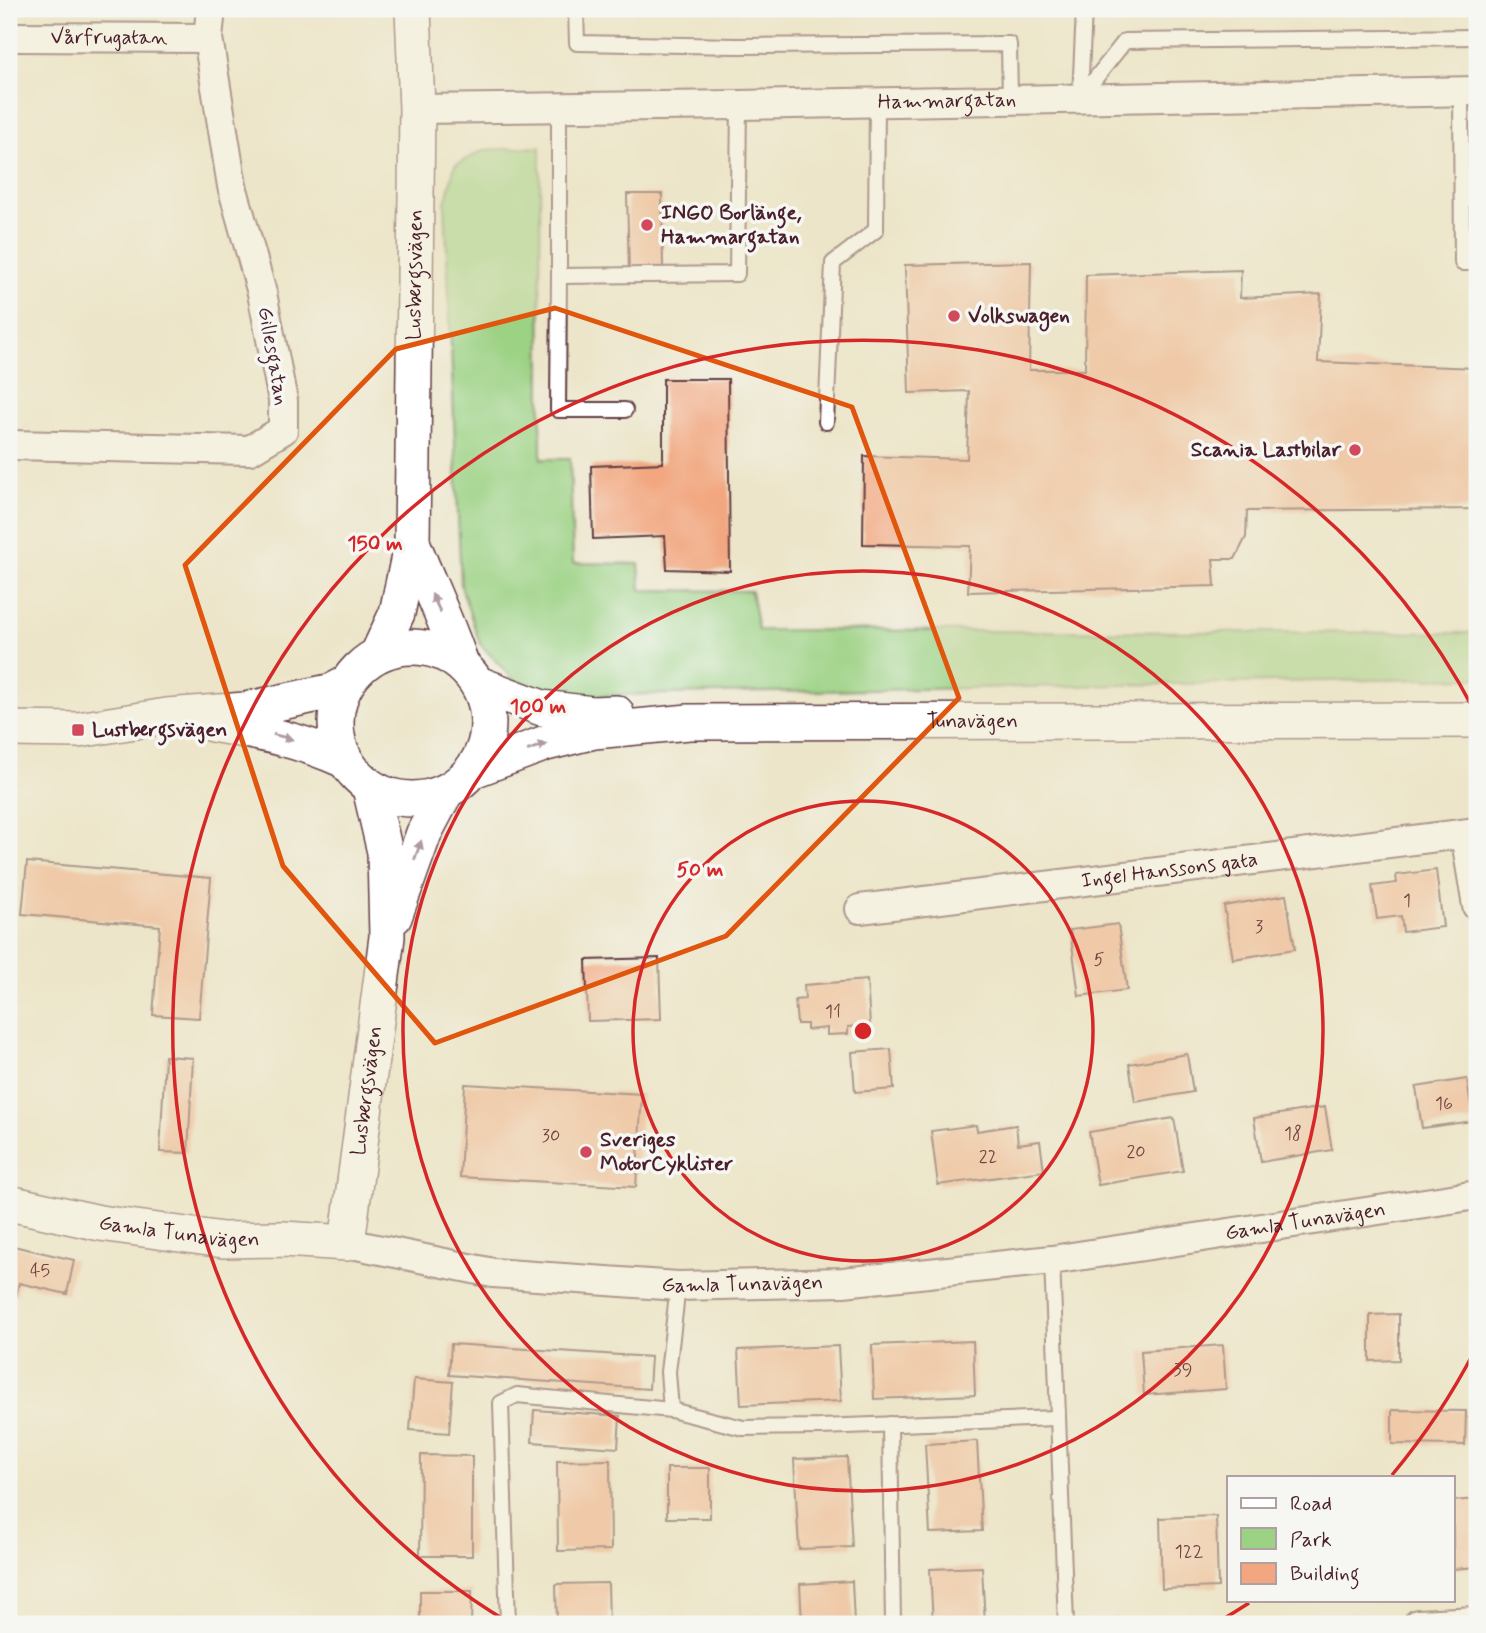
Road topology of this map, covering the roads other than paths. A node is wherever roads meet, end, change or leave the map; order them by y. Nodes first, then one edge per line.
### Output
1 (211, 9) edge
2 (413, 9) edge
3 (576, 9) edge
4 (1084, 9) edge
5 (9, 37) edge
6 (1477, 37) edge
7 (208, 38) junction
8 (1469, 91) edge
9 (1080, 98) junction
10 (1010, 99) junction
11 (877, 102) junction
12 (738, 106) junction
13 (559, 107) junction
14 (417, 109) junction
15 (1477, 263) edge
16 (559, 276) junction
17 (625, 410) dead end
18 (826, 422) dead end
19 (9, 445) edge
20 (412, 542) junction
21 (379, 654) junction
22 (470, 674) junction
23 (346, 684) junction
24 (1477, 701) edge
25 (167, 716) junction
26 (1477, 720) edge
27 (9, 729) edge
28 (344, 760) junction
29 (473, 771) junction
30 (370, 788) junction
31 (445, 793) junction
32 (1471, 833) edge
33 (1477, 906) edge
34 (860, 909) dead end
35 (387, 937) junction
36 (1477, 1195) edge
37 (9, 1203) edge
38 (347, 1243) junction
39 (1052, 1261) junction
40 (678, 1286) junction
41 (671, 1410) junction
42 (1056, 1418) junction
43 (890, 1424) junction
44 (1477, 1620) edge
45 (508, 1624) edge
46 (893, 1624) edge
47 (1066, 1624) edge
48 (1418, 1624) edge

1 - 7 street, Gillesgatan
2 - 14 street, Lusbergsvägen
3 - 10 lane
4 - 9 lane
5 - 7 street, Vårfrugatan
6 - 9 lane
7 - 19 street, Gillesgatan
8 - 9 street, Hammargatan
8 - 15 lane
9 - 10 street, Hammargatan
10 - 11 street, Hammargatan
11 - 12 street, Hammargatan
11 - 18 lane
12 - 13 street, Hammargatan
12 - 16 lane
13 - 14 street, Hammargatan
13 - 16 lane
14 - 20 street, Lusbergsvägen
16 - 17 lane
20 - 21 street, Lusbergsvägen
22 -> 20 street, Lusbergsvägen
21 - 22 street
21 - 23 street
22 - 24 street, Tunavägen
22 - 29 street
23 - 25 street
23 - 28 street
25 - 27 street
25 -> 28 street
29 -> 26 street, Tunavägen
28 - 30 street
29 - 31 street
30 - 31 street
30 - 35 street, Lusbergsvägen
35 -> 31 street, Lusbergsvägen
32 - 33 street
32 - 34 street, Ingel Hanssons gata
35 - 38 street, Lusbergsvägen
36 - 39 street, Gamla Tunavägen
37 - 38 street, Gamla Tunavägen
38 - 40 street, Gamla Tunavägen
39 - 40 street, Gamla Tunavägen
39 - 42 lane
40 - 41 lane
41 - 43 lane
41 - 45 lane
42 - 43 lane
42 - 47 lane
43 - 46 lane
44 - 48 street

